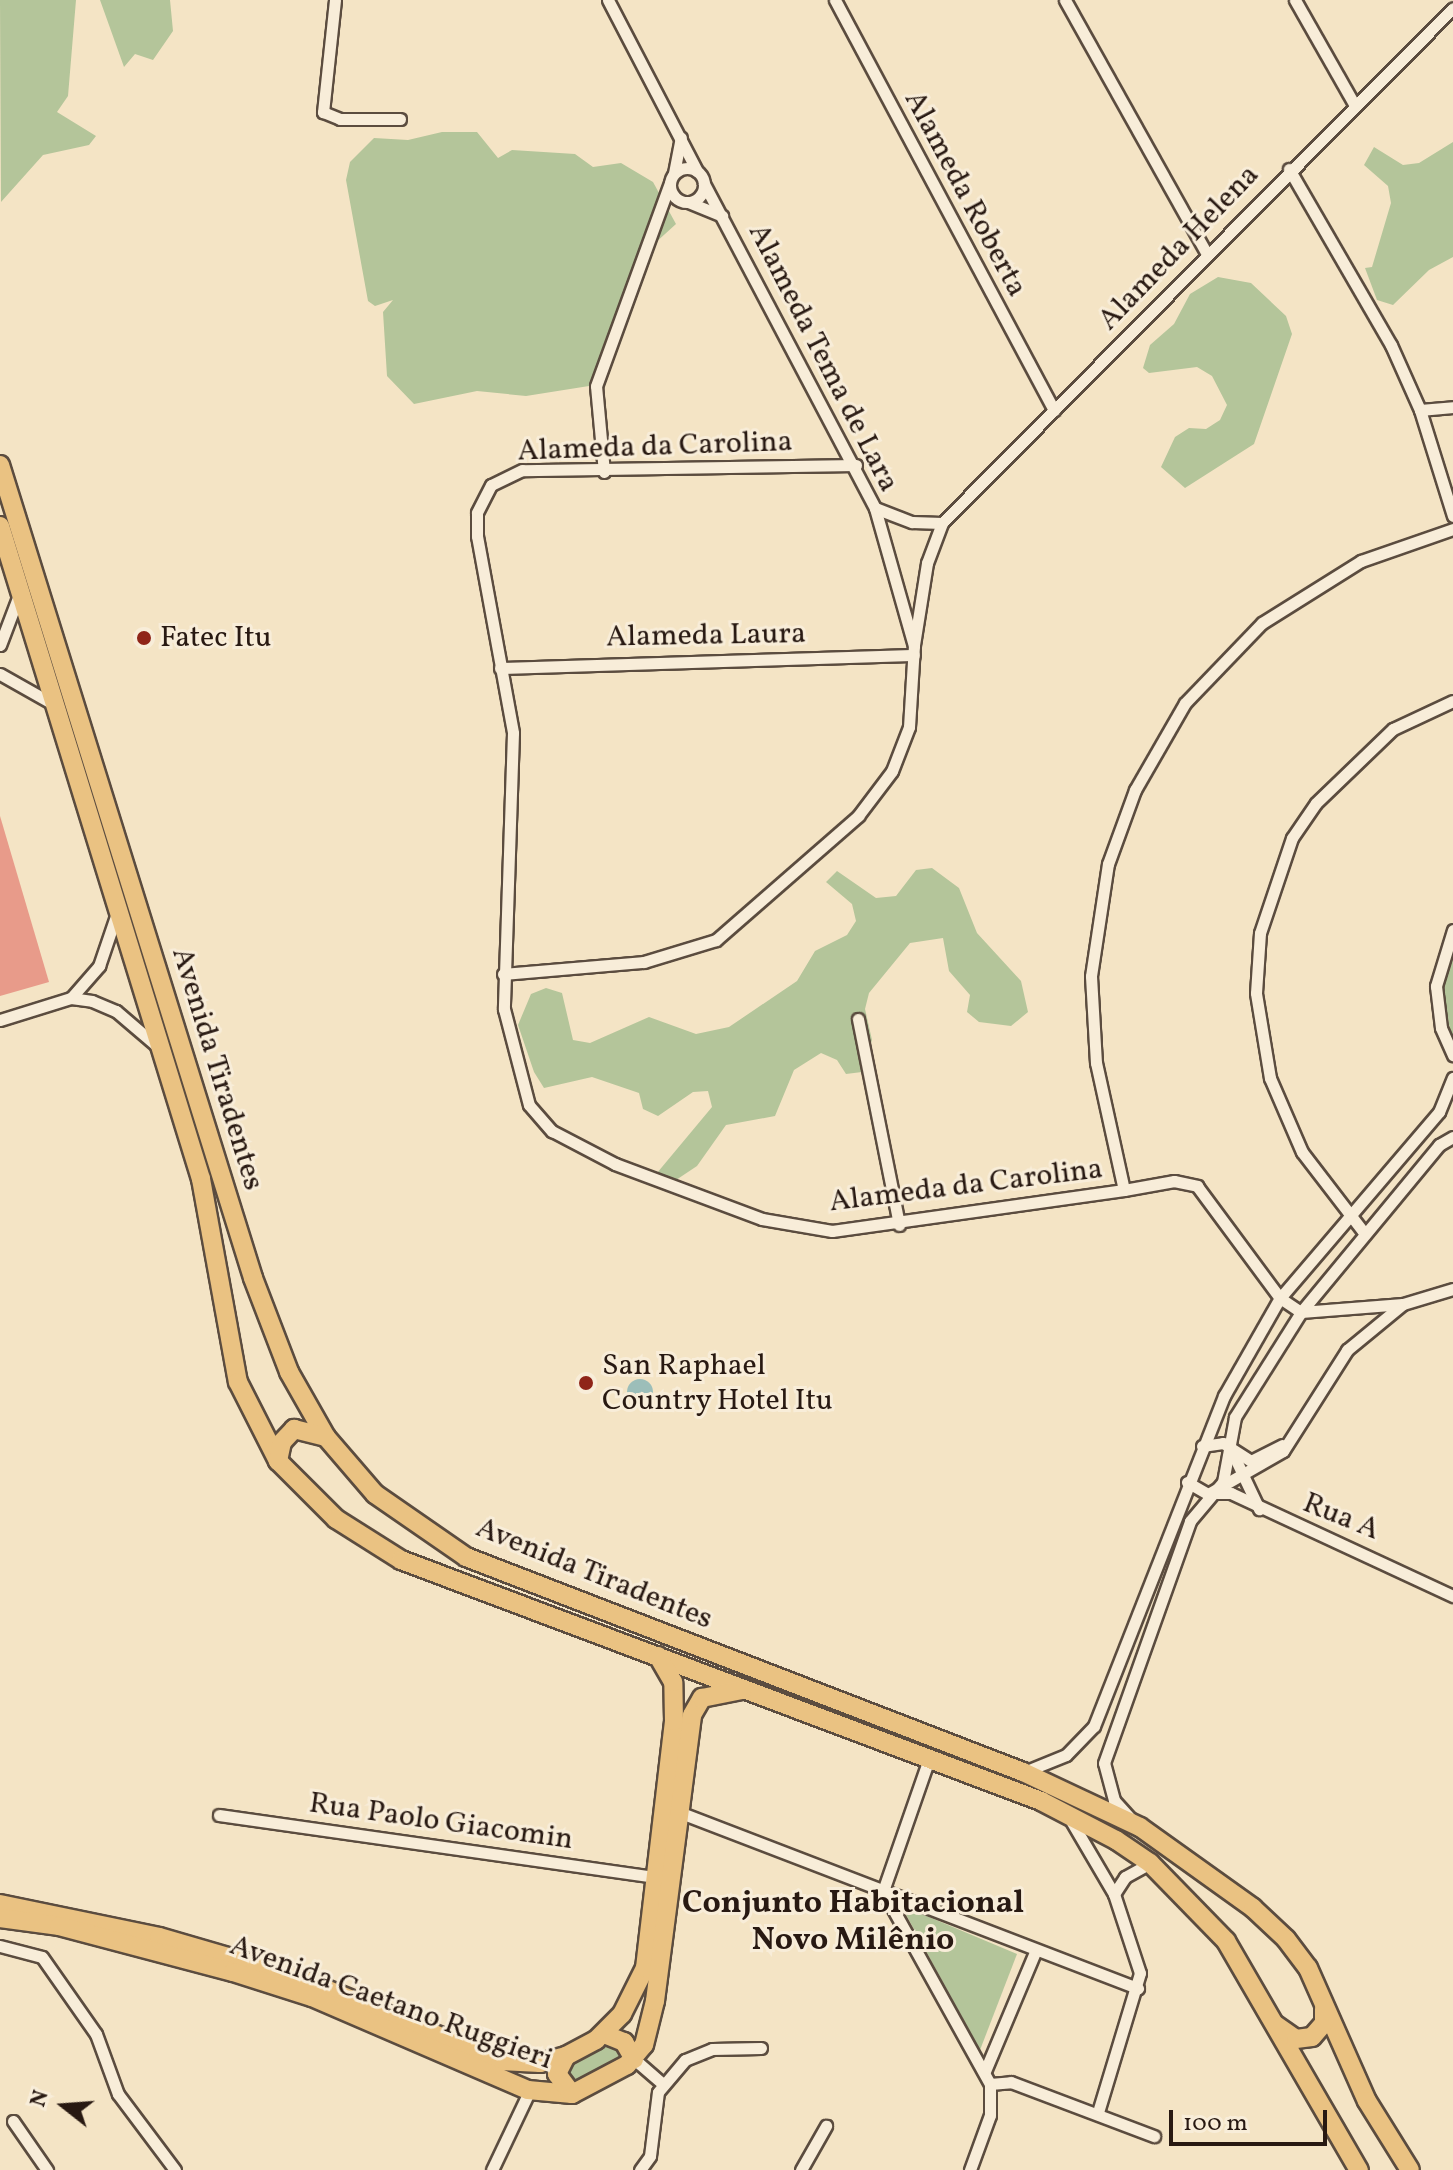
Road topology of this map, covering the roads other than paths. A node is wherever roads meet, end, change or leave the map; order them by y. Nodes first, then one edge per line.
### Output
1 (335, 0) edge
2 (608, 0) edge
3 (835, 0) edge
4 (1065, 0) edge
5 (1295, 0) edge
6 (1453, 8) edge
7 (1354, 104) junction
8 (400, 119) dead end
9 (681, 138) junction
10 (1289, 169) junction
11 (697, 171) junction
12 (672, 178) junction
13 (704, 183) junction
14 (684, 201) junction
15 (656, 216) junction
16 (723, 216) junction
17 (1207, 254) junction
18 (1453, 407) edge
19 (1054, 410) junction
20 (1420, 410) junction
21 (0, 465) edge
22 (856, 465) junction
23 (604, 472) junction
24 (875, 508) junction
25 (1453, 516) edge
26 (942, 523) junction
27 (0, 526) edge
28 (1453, 529) edge
29 (12, 577) edge
30 (0, 645) edge
31 (914, 651) junction
32 (500, 668) junction
33 (0, 674) edge
34 (1453, 701) edge
35 (56, 706) junction
36 (118, 909) junction
37 (1453, 930) edge
38 (503, 974) junction
39 (71, 998) junction
40 (858, 1019) dead end
41 (0, 1020) edge
42 (161, 1049) junction
43 (1453, 1055) edge
44 (1453, 1078) edge
45 (1453, 1137) edge
46 (1124, 1190) junction
47 (1352, 1214) junction
48 (899, 1225) junction
49 (1365, 1234) junction
50 (1453, 1289) edge
51 (1280, 1298) junction
52 (1403, 1304) junction
53 (1301, 1312) junction
54 (326, 1437) junction
55 (1290, 1441) junction
56 (1202, 1446) junction
57 (1230, 1446) junction
58 (278, 1461) junction
59 (1244, 1477) junction
60 (1187, 1482) junction
61 (1208, 1494) junction
62 (1259, 1510) junction
63 (1453, 1596) edge
64 (658, 1656) junction
65 (673, 1682) junction
66 (743, 1689) junction
67 (702, 1698) junction
68 (1099, 1717) junction
69 (1116, 1723) junction
70 (929, 1759) junction
71 (1023, 1772) junction
72 (672, 1810) junction
73 (1065, 1811) junction
74 (219, 1815) dead end
75 (1140, 1827) junction
76 (1150, 1863) junction
77 (656, 1877) junction
78 (883, 1891) junction
79 (1114, 1894) junction
80 (0, 1904) edge
81 (0, 1918) edge
82 (0, 1946) edge
83 (1035, 1952) junction
84 (1138, 1988) junction
85 (1324, 2005) junction
86 (1273, 2024) junction
87 (604, 2034) junction
88 (761, 2048) dead end
89 (566, 2056) junction
90 (634, 2059) junction
91 (985, 2071) junction
92 (663, 2084) junction
93 (990, 2084) junction
94 (530, 2090) junction
95 (572, 2094) junction
96 (1098, 2112) junction
97 (13, 2121) dead end
98 (826, 2126) dead end
99 (1154, 2136) dead end
100 (47, 2170) edge
101 (175, 2170) edge
102 (492, 2170) edge
103 (640, 2170) edge
104 (801, 2170) edge
105 (970, 2170) edge
106 (1359, 2170) edge
107 (1410, 2170) edge

1 - 8 street
2 - 9 street, Alameda Tema de Lara
3 - 19 street, Alameda Roberta
4 - 17 street
5 - 7 street
6 - 7 street, Alameda Helena
7 - 10 street, Alameda Helena
9 - 11 street, Alameda Tema de Lara
9 - 12 street
10 - 17 street, Alameda Helena
10 - 20 street
11 - 12 street
11 - 13 street, Alameda Tema de Lara
12 - 14 street
12 - 15 street
13 - 14 street
13 - 16 street, Alameda Tema de Lara
14 - 15 street
14 - 16 street, Alameda Tema de Lara
15 - 23 street
16 - 22 street, Alameda Tema de Lara
17 - 19 street, Alameda Helena
18 - 20 street
19 - 26 street, Alameda Helena
20 - 25 street
21 - 54 main road, Avenida Tiradentes
22 - 23 street, Alameda da Carolina
22 - 24 street, Alameda Tema de Lara
23 - 32 street, Alameda da Carolina
24 - 26 street
24 - 31 street, Alameda Tema de Lara
26 - 31 street, Alameda Helena
27 - 29 main road, Avenida Tiradentes
28 - 46 street, Alameda da Carolina
29 - 30 street
29 - 35 main road, Avenida Tiradentes
31 - 32 street, Alameda Laura
31 - 38 street, Alameda Tema de Lara
32 - 38 street, Alameda da Carolina
33 - 35 street
34 - 47 street
35 - 36 main road, Avenida Tiradentes
36 - 39 street
36 - 42 main road, Avenida Tiradentes
37 - 43 street
38 - 48 street, Alameda da Carolina
39 - 41 street
39 - 42 street
40 - 48 street
42 - 58 main road, Avenida Tiradentes
44 - 47 street
45 - 49 street
46 - 48 street, Alameda da Carolina
46 - 51 street
47 - 49 street
47 - 51 street
49 - 53 street
50 - 52 street
51 - 53 street
51 - 56 street
52 - 53 street
52 - 55 street
53 - 57 street
54 - 58 main road
54 - 71 main road, Avenida Tiradentes
55 - 57 street
55 - 59 street
56 - 57 street
56 - 60 street
57 - 59 street
57 - 61 street
58 - 64 main road, Avenida Tiradentes
59 - 61 street
59 - 62 street
60 - 61 street, Rua A
60 - 68 street
61 - 62 street, Rua A
61 - 69 street
62 - 63 street, Rua A
64 - 65 main road
64 - 66 main road, Avenida Tiradentes
65 - 67 main road
65 - 72 main road, Avenida Caetano Ruggieri
66 - 67 main road
66 - 70 main road, Avenida Tiradentes
67 - 72 main road, Avenida Caetano Ruggieri
68 - 69 street
68 - 71 street
69 - 75 street
70 - 73 main road, Avenida Tiradentes
70 - 78 street
71 - 75 main road, Avenida Tiradentes
72 - 77 main road, Avenida Caetano Ruggieri
72 - 78 street
72 - 90 main road, Avenida Caetano Ruggieri
73 - 76 main road, Avenida Tiradentes
73 - 79 street
74 - 77 street, Rua Paolo Giacomin
75 - 85 main road, Avenida Tiradentes
76 - 79 street
76 - 86 main road, Avenida Tiradentes
77 - 87 main road, Avenida Caetano Ruggieri
78 - 83 street
78 - 91 street
79 - 84 street
80 - 89 main road, Avenida Caetano Ruggieri
81 - 94 main road, Avenida Caetano Ruggieri
82 - 101 street
83 - 84 street
83 - 91 street
84 - 96 street
85 - 86 main road
85 - 107 main road, Avenida Tiradentes
86 - 106 main road, Avenida Tiradentes
87 - 89 main road, Avenida Caetano Ruggieri
87 - 90 main road
88 - 92 street
89 - 95 main road
90 - 92 street
90 - 95 main road, Avenida Caetano Ruggieri
91 - 93 street
92 - 103 street
93 - 96 street
93 - 105 street
94 - 95 main road, Avenida Caetano Ruggieri
94 - 102 street
96 - 99 street
97 - 100 street
98 - 104 street

